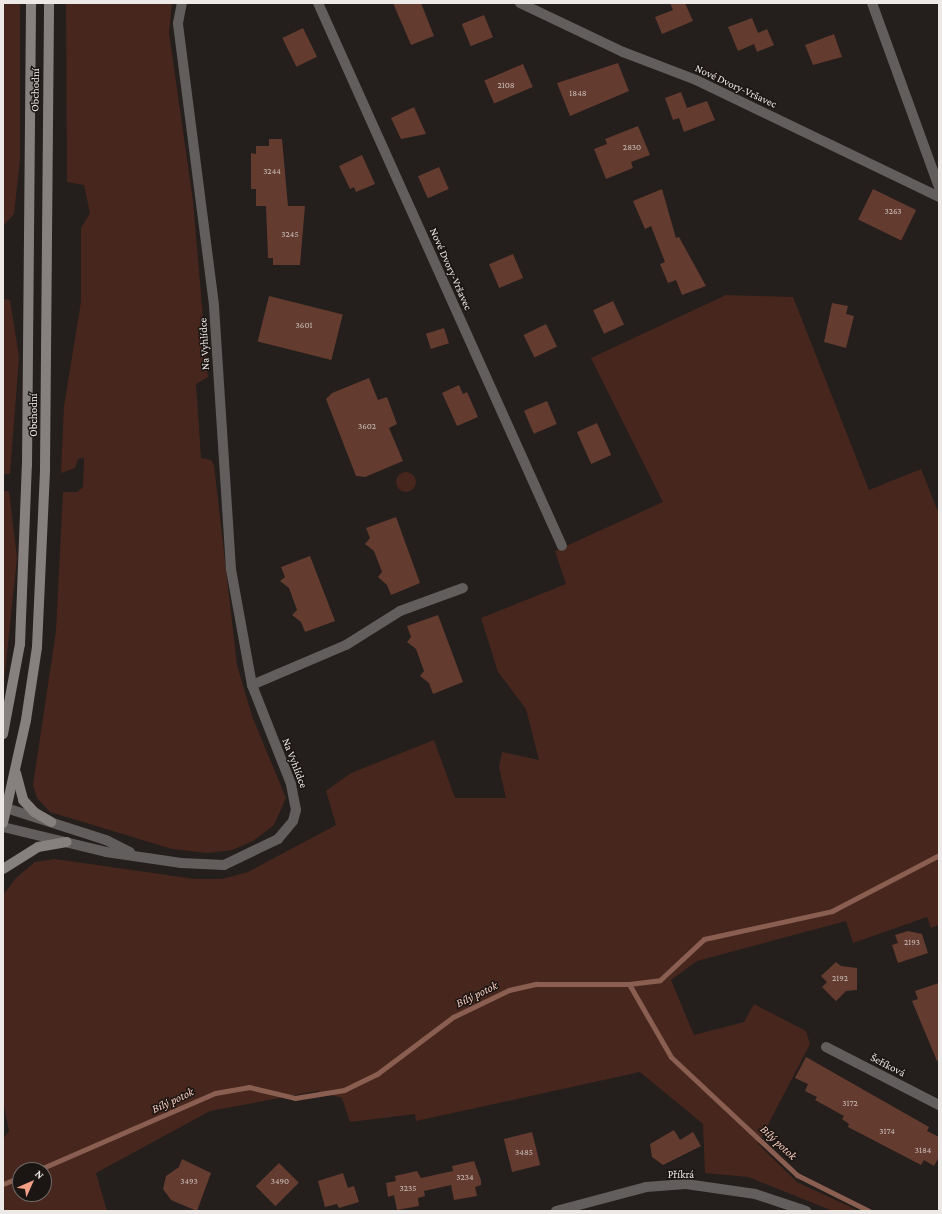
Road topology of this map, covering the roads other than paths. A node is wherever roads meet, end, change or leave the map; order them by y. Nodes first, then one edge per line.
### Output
1 (31, 3) edge
2 (49, 3) edge
3 (182, 3) edge
4 (318, 3) edge
5 (520, 3) edge
6 (872, 3) edge
7 (939, 186) edge
8 (939, 197) edge
9 (562, 546) dead end
10 (463, 588) dead end
11 (252, 685) junction
12 (5, 720) edge
13 (3, 734) edge
14 (15, 771) junction
15 (5, 808) edge
16 (51, 822) junction
17 (3, 823) edge
18 (3, 827) edge
19 (67, 842) junction
20 (133, 854) junction
21 (3, 869) edge
22 (826, 1047) dead end
23 (939, 1105) edge
24 (556, 1211) edge
25 (806, 1211) edge

1 - 12 main road, Obchodní
2 - 14 main road, Obchodní
3 - 11 street, Na Vyhlídce
4 - 9 street, Nové Dvory-Vršavec
5 - 8 street, Nové Dvory-Vršavec
6 - 7 street
10 - 11 street
11 - 20 street, Na Vyhlídce
12 - 13 main road, Obchodní
14 - 15 main road, Obchodní
14 - 16 main road
15 - 16 street, Na Vyhlídce
15 - 17 main road, Obchodní
16 - 20 street, Na Vyhlídce
18 - 19 street, Na Vyhlídce
19 - 20 street, Na Vyhlídce
19 - 21 main road
22 - 23 street, Šeříková
24 - 25 street, Příkrá

